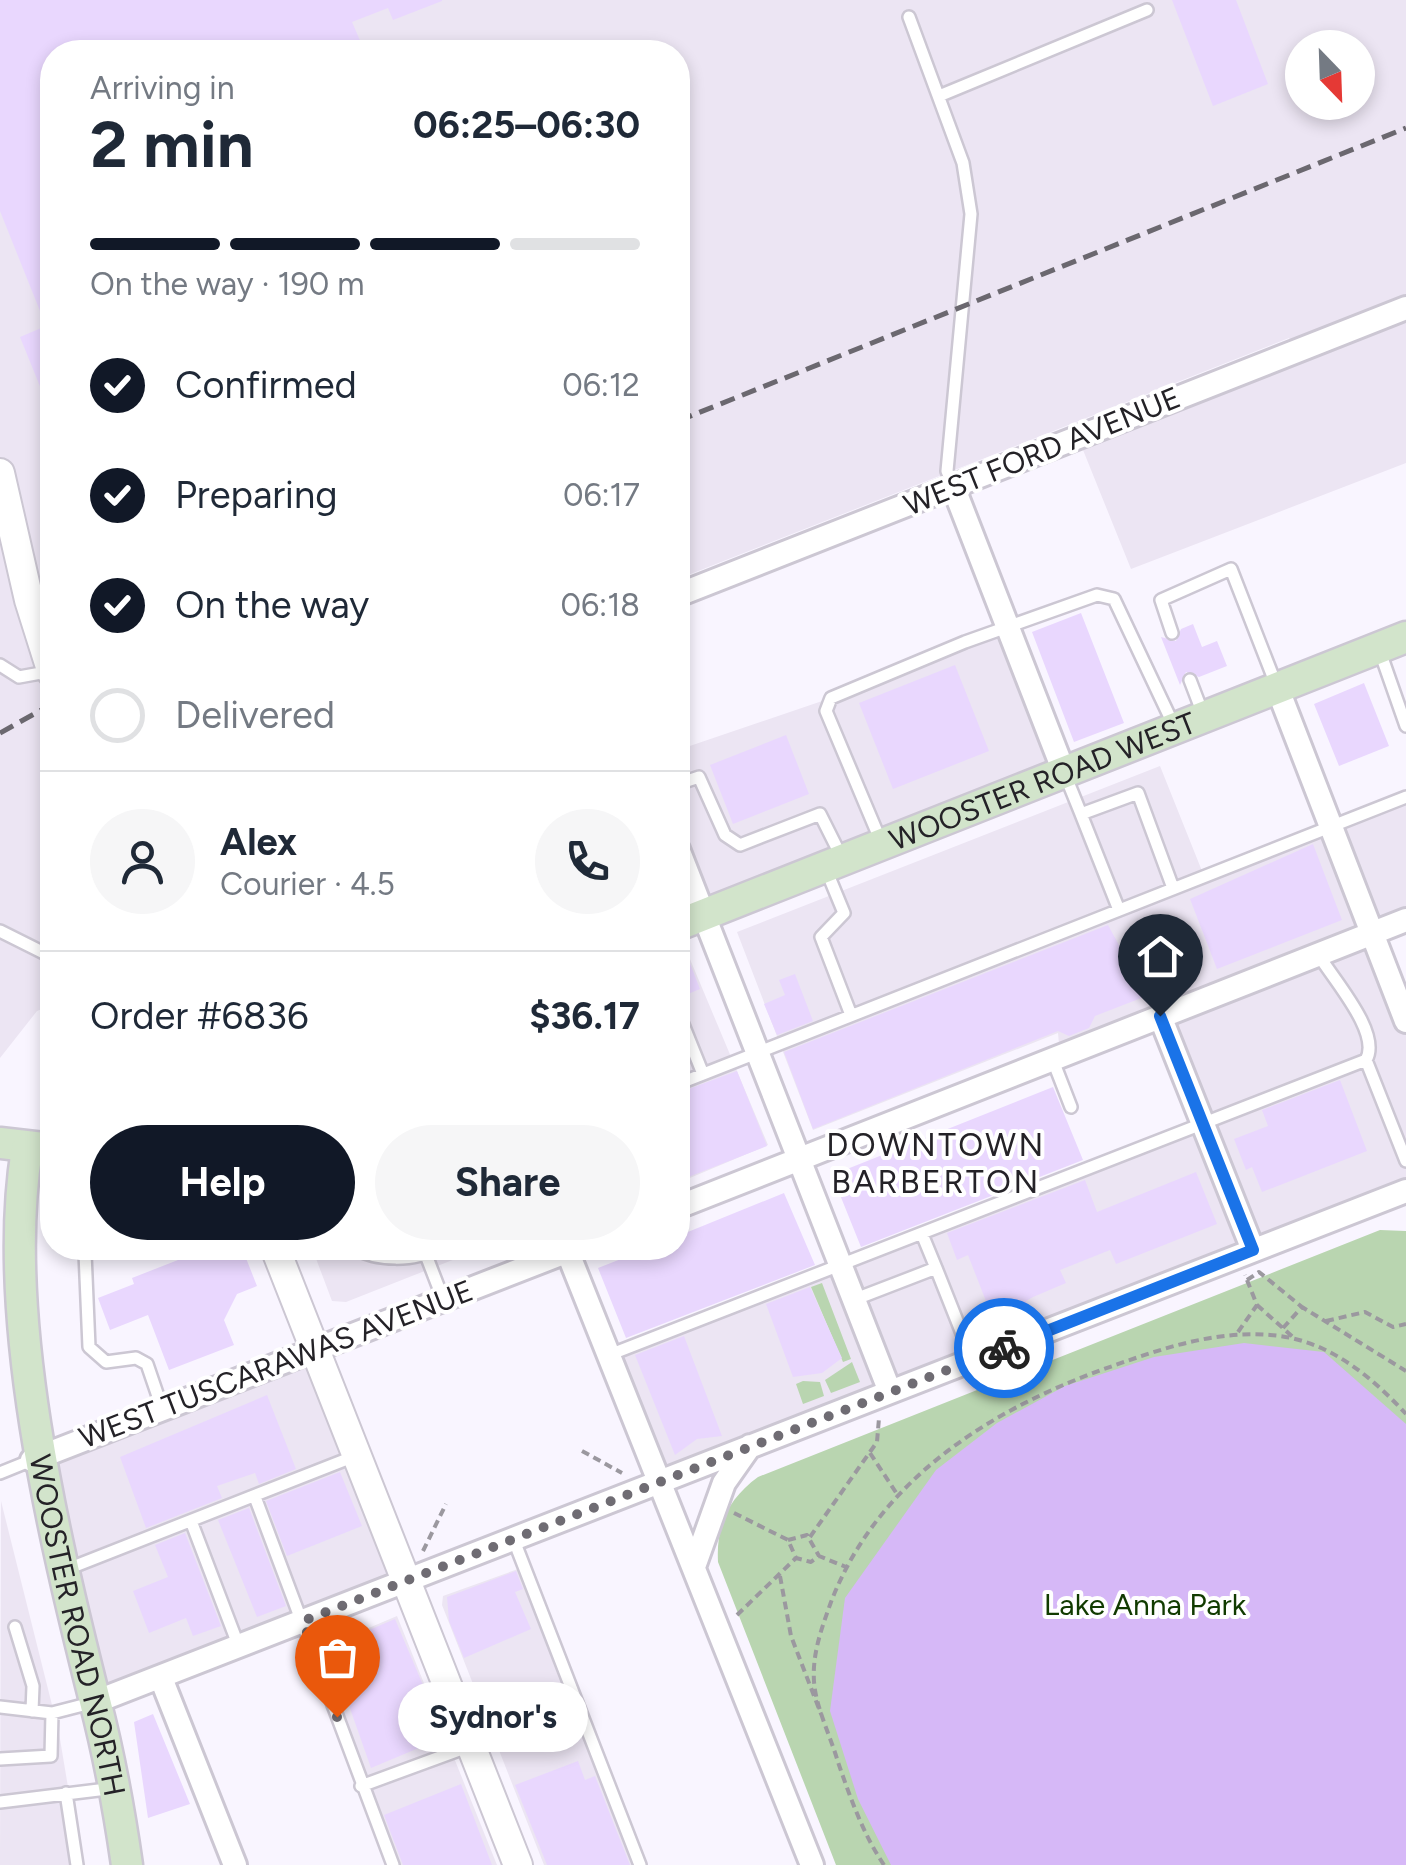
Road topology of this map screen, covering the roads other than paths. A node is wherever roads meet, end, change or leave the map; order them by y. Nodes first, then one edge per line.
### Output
1 (1147, 10) dead end
2 (910, 17) dead end
3 (938, 96) junction
4 (1406, 308) edge
5 (0, 474) edge
6 (953, 486) junction
7 (690, 590) edge
8 (1008, 627) junction
9 (1172, 633) dead end
10 (40, 634) edge
11 (1392, 642) edge
12 (0, 665) edge
13 (40, 674) edge
14 (1190, 680) dead end
15 (1277, 687) junction
16 (1204, 716) junction
17 (1406, 726) edge
18 (1175, 728) junction
19 (1064, 772) junction
20 (690, 780) edge
21 (1406, 797) edge
22 (1081, 814) junction
23 (1330, 827) junction
24 (882, 844) junction
25 (834, 863) junction
26 (1174, 888) junction
27 (1119, 910) junction
28 (690, 920) edge
29 (1406, 920) edge
30 (0, 931) edge
31 (1371, 934) junction
32 (40, 951) edge
33 (1318, 954) junction
34 (850, 1015) junction
35 (1160, 1016) junction
36 (1406, 1021) edge
37 (690, 1042) edge
38 (756, 1052) junction
39 (1052, 1058) junction
40 (1366, 1060) junction
41 (703, 1074) junction
42 (690, 1079) edge
43 (1071, 1107) dead end
44 (1202, 1121) junction
45 (26, 1147) edge
46 (797, 1159) junction
47 (1406, 1161) edge
48 (1406, 1191) edge
49 (690, 1201) edge
50 (1374, 1203) junction
51 (1406, 1211) edge
52 (922, 1234) junction
53 (1246, 1253) junction
54 (85, 1260) edge
55 (281, 1260) edge
56 (432, 1260) edge
57 (542, 1260) edge
58 (574, 1260) edge
59 (840, 1268) junction
60 (936, 1268) junction
61 (443, 1299) junction
62 (854, 1300) junction
63 (314, 1349) junction
64 (609, 1356) junction
65 (973, 1361) junction
66 (880, 1396) junction
67 (162, 1408) junction
68 (750, 1445) junction
69 (356, 1456) junction
70 (32, 1460) junction
71 (0, 1472) edge
72 (655, 1473) junction
73 (255, 1496) junction
74 (191, 1522) junction
75 (513, 1538) junction
76 (694, 1564) junction
77 (61, 1572) junction
78 (402, 1573) junction
79 (303, 1621) junction
80 (15, 1628) dead end
81 (239, 1647) junction
82 (161, 1678) junction
83 (96, 1702) junction
84 (0, 1708) edge
85 (32, 1710) junction
86 (52, 1713) junction
87 (471, 1746) junction
88 (0, 1759) edge
89 (361, 1786) junction
90 (116, 1788) junction
91 (66, 1793) junction
92 (0, 1802) edge
93 (77, 1865) edge
94 (127, 1865) edge
95 (236, 1865) edge
96 (392, 1865) edge
97 (518, 1865) edge
98 (640, 1865) edge
99 (812, 1865) edge

1 - 3 lane
2 - 3 lane
3 - 6 lane
4 - 6 street, WEST FORD AVENUE
5 - 10 street
6 - 7 street, WEST FORD AVENUE
6 - 8 street
8 - 18 lane
8 - 19 street
8 - 24 lane
9 - 15 lane
11 - 15 main road, WOOSTER ROAD WEST
11 - 17 lane
12 - 13 lane
14 - 16 lane
15 - 16 main road, WOOSTER ROAD WEST
15 - 23 street
16 - 18 main road, WOOSTER ROAD WEST
18 - 19 main road, WOOSTER ROAD WEST
19 - 22 lane
19 - 24 main road, WOOSTER ROAD WEST
20 - 25 lane
21 - 23 lane
22 - 26 lane
22 - 27 lane
23 - 26 lane
23 - 31 street
24 - 25 main road, WOOSTER ROAD WEST
25 - 28 main road, WOOSTER ROAD WEST
25 - 34 lane
26 - 27 lane
27 - 34 lane
28 - 38 street
29 - 31 street
30 - 32 lane
31 - 33 street
31 - 36 street
33 - 35 street
33 - 40 lane
34 - 38 lane
35 - 39 street
35 - 44 street
37 - 41 lane
38 - 41 lane
38 - 46 street
39 - 43 lane
39 - 46 street
40 - 44 lane
40 - 47 lane
41 - 42 lane
44 - 52 lane
44 - 53 street
45 - 70 main road, WOOSTER ROAD NORTH
46 - 49 street
46 - 59 street
48 - 50 street
50 - 51 street
50 - 53 street
52 - 59 lane
52 - 60 lane
53 - 65 street
54 - 67 lane
55 - 63 street
56 - 61 lane
57 - 61 street, WEST TUSCARAWAS AVENUE
58 - 64 street
59 - 62 street
59 - 64 lane
60 - 62 lane
60 - 65 lane
61 - 63 street, WEST TUSCARAWAS AVENUE
62 - 66 street
63 - 67 street, WEST TUSCARAWAS AVENUE
63 - 69 street
64 - 72 street
65 - 66 street
66 - 68 street
67 - 70 street, WEST TUSCARAWAS AVENUE
68 - 72 street
68 - 76 street
69 - 73 lane
69 - 78 street
70 - 71 lane
70 - 77 main road, WOOSTER ROAD NORTH
72 - 75 street
72 - 76 street
73 - 74 lane
73 - 79 lane
74 - 77 lane
74 - 81 lane
75 - 78 street
75 - 98 lane
76 - 99 street
77 - 83 main road, WOOSTER ROAD NORTH
78 - 79 street
78 - 87 street
79 - 81 street
79 - 89 lane
80 - 85 lane
81 - 82 street
82 - 83 street
82 - 95 street
83 - 86 lane
83 - 90 main road, WOOSTER ROAD NORTH
84 - 85 lane
85 - 86 lane
86 - 88 lane
87 - 89 lane
87 - 97 street
89 - 96 lane
90 - 91 lane
90 - 94 main road, WOOSTER ROAD NORTH
91 - 92 lane
91 - 93 lane

